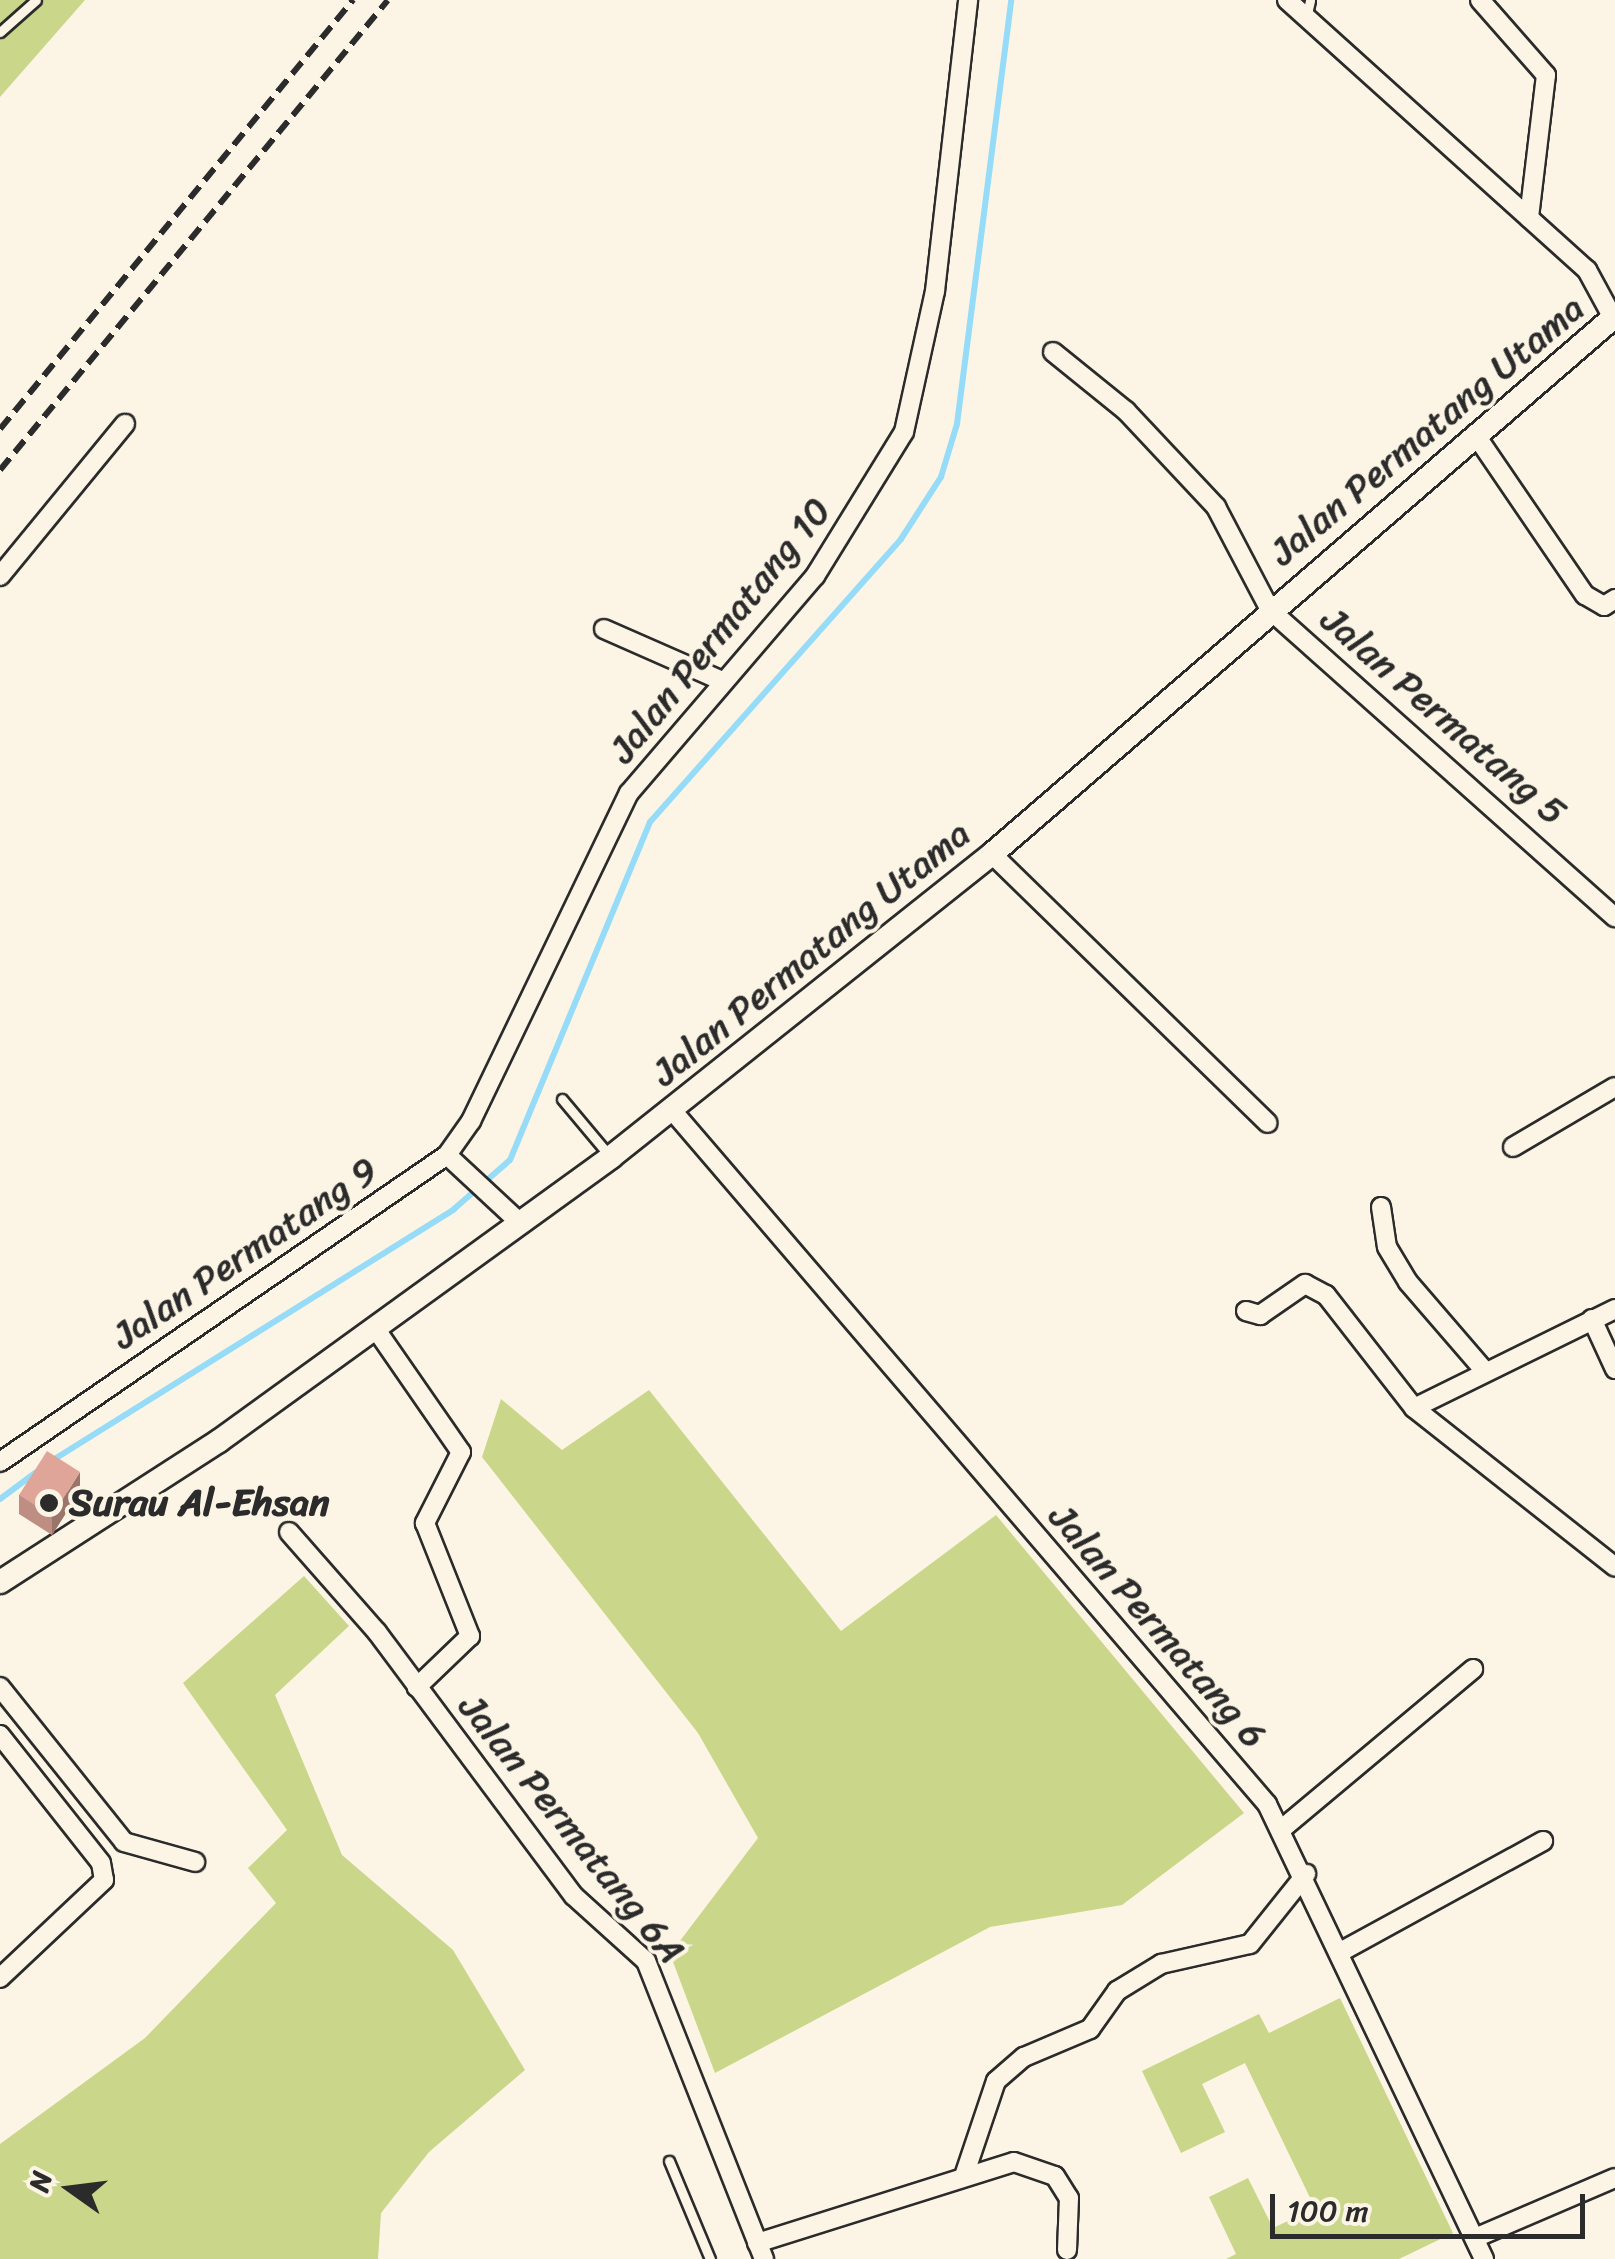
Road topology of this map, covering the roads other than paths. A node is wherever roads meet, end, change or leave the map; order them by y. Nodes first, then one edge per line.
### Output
1 (36, 0) edge
2 (968, 0) edge
3 (1287, 0) edge
4 (1310, 0) edge
5 (1480, 0) edge
6 (1305, 21) junction
7 (0, 32) edge
8 (1530, 218) junction
9 (1614, 316) edge
10 (1053, 352) dead end
11 (125, 424) dead end
12 (1475, 434) junction
13 (0, 576) edge
14 (1615, 600) edge
15 (1270, 610) junction
16 (604, 629) dead end
17 (720, 680) junction
18 (992, 854) junction
19 (1615, 917) edge
20 (1615, 1086) edge
21 (562, 1098) dead end
22 (672, 1109) junction
23 (1268, 1123) dead end
24 (1513, 1146) dead end
25 (612, 1158) junction
26 (452, 1160) junction
27 (1381, 1207) dead end
28 (510, 1213) junction
29 (1615, 1308) edge
30 (1246, 1311) dead end
31 (1592, 1319) junction
32 (375, 1328) junction
33 (1615, 1369) edge
34 (1484, 1370) junction
35 (1414, 1408) junction
36 (0, 1462) edge
37 (289, 1532) dead end
38 (1615, 1567) edge
39 (2, 1577) edge
40 (1473, 1669) dead end
41 (0, 1687) edge
42 (418, 1687) junction
43 (0, 1734) edge
44 (1283, 1828) junction
45 (1543, 1841) dead end
46 (195, 1862) dead end
47 (1306, 1874) junction
48 (1344, 1950) junction
49 (0, 1978) edge
50 (669, 2161) dead end
51 (965, 2173) junction
52 (1615, 2178) edge
53 (1475, 2238) junction
54 (1067, 2250) dead end
55 (760, 2251) edge
56 (710, 2259) edge
57 (1484, 2259) edge

1 - 7 lane
2 - 17 street, Jalan Permatang 10
3 - 6 street
4 - 6 lane
5 - 8 street
6 - 8 street
8 - 9 street
9 - 12 street, Jalan Permatang Utama
10 - 15 street
11 - 13 street
12 - 14 street
12 - 15 street, Jalan Permatang Utama
15 - 18 street, Jalan Permatang Utama
15 - 19 street, Jalan Permatang 5
16 - 17 street
17 - 26 street, Jalan Permatang 10
18 - 22 street, Jalan Permatang Utama
18 - 23 street
20 - 24 street
21 - 25 lane
22 - 25 street, Jalan Permatang Utama
22 - 44 street, Jalan Permatang 6
25 - 28 street, Jalan Permatang Utama
26 - 28 street
26 - 36 street, Jalan Permatang 9
27 - 34 street
28 - 32 street, Jalan Permatang Utama
29 - 31 street
30 - 35 street
31 - 33 street
31 - 34 street
32 - 39 street, Jalan Permatang Utama
32 - 42 street
34 - 35 street
35 - 38 street
37 - 42 street, Jalan Permatang 6A
40 - 44 street
41 - 46 street
42 - 55 street, Jalan Permatang 6A
43 - 49 street
44 - 47 street, Jalan Permatang 6
45 - 48 street
47 - 48 street, Jalan Permatang 6
47 - 51 street
48 - 53 street, Jalan Permatang 6
50 - 56 lane
51 - 54 street
51 - 55 street
52 - 53 street
53 - 57 street, Jalan Permatang 6

